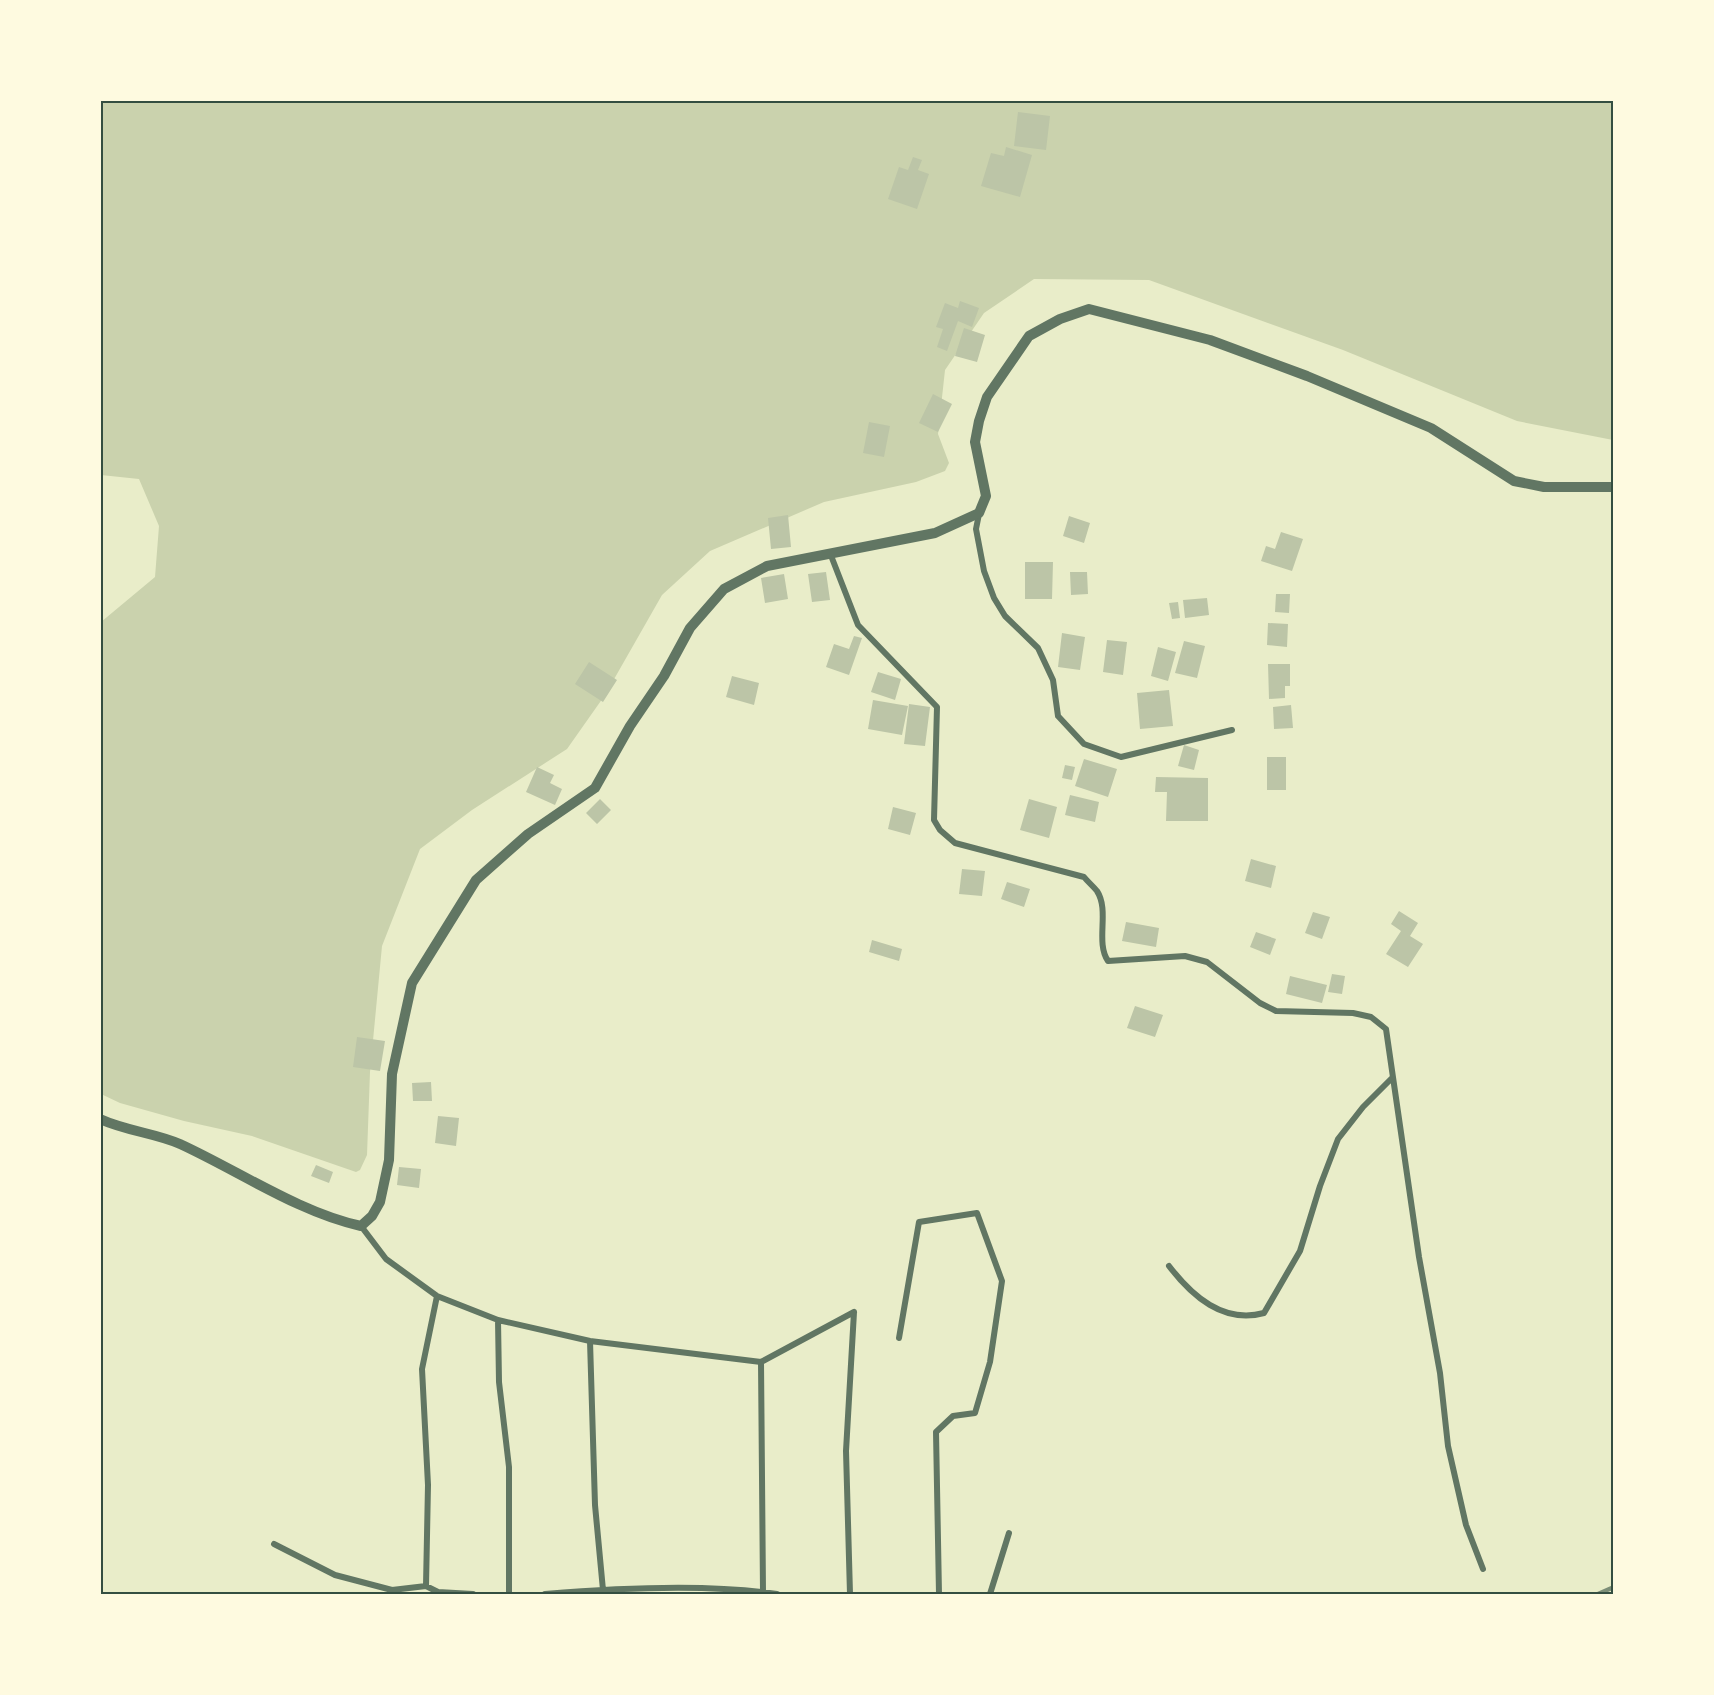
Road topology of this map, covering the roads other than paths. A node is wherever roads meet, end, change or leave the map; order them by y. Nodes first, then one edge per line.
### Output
1 (1614, 487) edge
2 (979, 513) junction
3 (830, 553) junction
4 (1232, 730) dead end
5 (1392, 1078) junction
6 (100, 1119) edge
7 (361, 1226) junction
8 (1169, 1266) dead end
9 (437, 1296) junction
10 (498, 1320) junction
11 (899, 1338) dead end
12 (590, 1341) junction
13 (761, 1362) junction
14 (1009, 1533) dead end
15 (274, 1544) dead end
16 (1483, 1569) dead end
17 (426, 1586) junction
18 (603, 1590) junction
19 (763, 1592) junction
20 (473, 1594) edge
21 (509, 1594) edge
22 (544, 1594) edge
23 (777, 1594) edge
24 (850, 1594) edge
25 (939, 1594) edge
26 (990, 1594) edge

1 - 2 street
2 - 3 street
2 - 4 street
3 - 5 street
3 - 7 street
5 - 8 street
5 - 16 street
6 - 7 street
7 - 9 street
9 - 10 street
9 - 17 street
10 - 12 street
10 - 21 street
11 - 25 street
12 - 13 street
12 - 18 street
13 - 19 street
13 - 24 street
14 - 26 street
15 - 17 street
17 - 20 street
18 - 19 street
18 - 22 street
19 - 23 street

